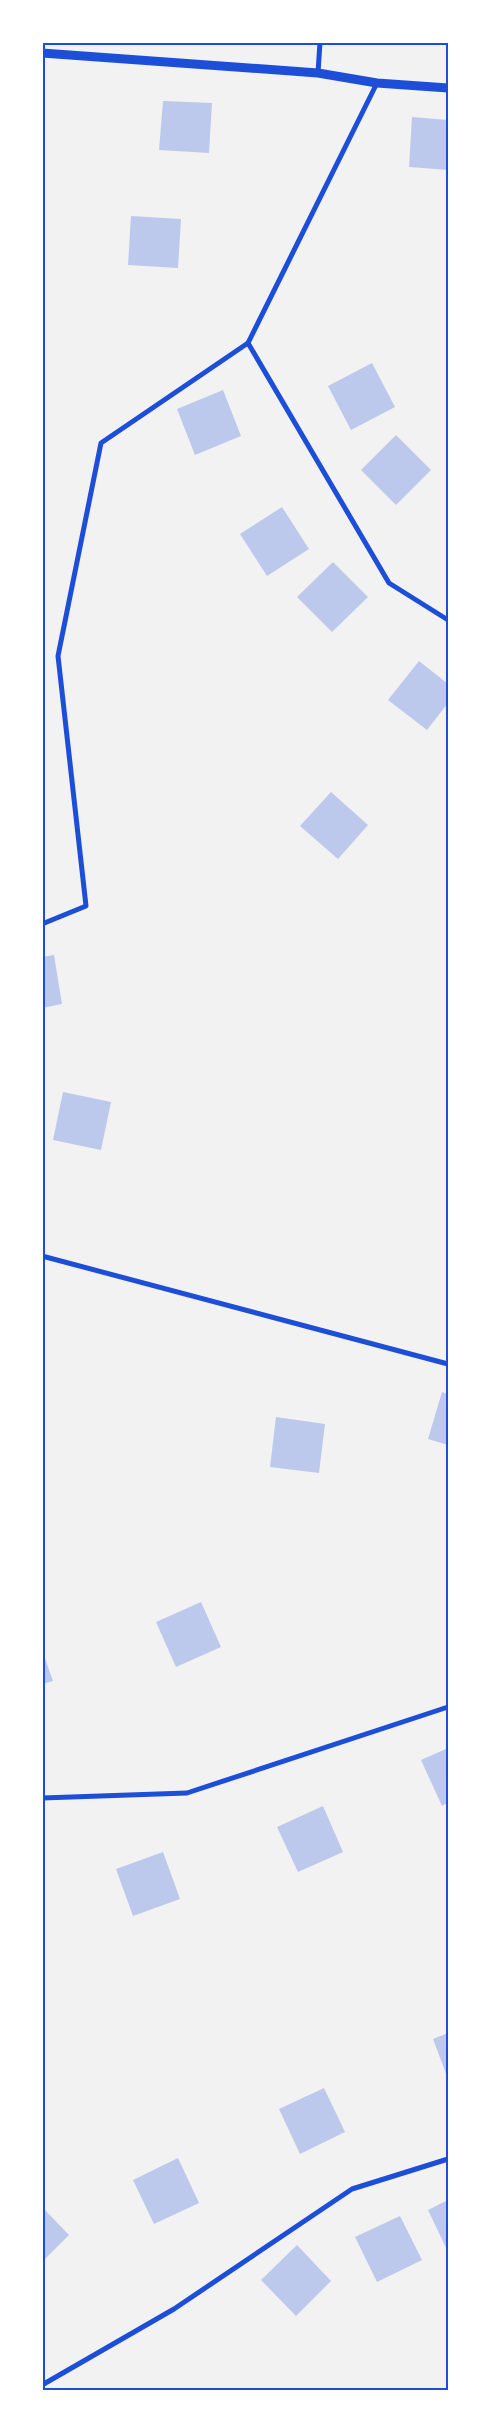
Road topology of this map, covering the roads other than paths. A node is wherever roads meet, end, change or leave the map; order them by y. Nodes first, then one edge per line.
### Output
1 (320, 42) edge
2 (42, 53) edge
3 (318, 73) junction
4 (377, 83) junction
5 (448, 88) edge
6 (248, 343) junction
7 (448, 620) edge
8 (42, 924) edge
9 (42, 1256) edge
10 (448, 1364) edge
11 (448, 1707) edge
12 (42, 1798) edge
13 (448, 2159) edge
14 (42, 2384) edge

1 - 3 street
2 - 3 street
3 - 4 street
4 - 5 street
4 - 6 street
6 - 7 street
6 - 8 street
9 - 10 street
11 - 12 street
13 - 14 street

